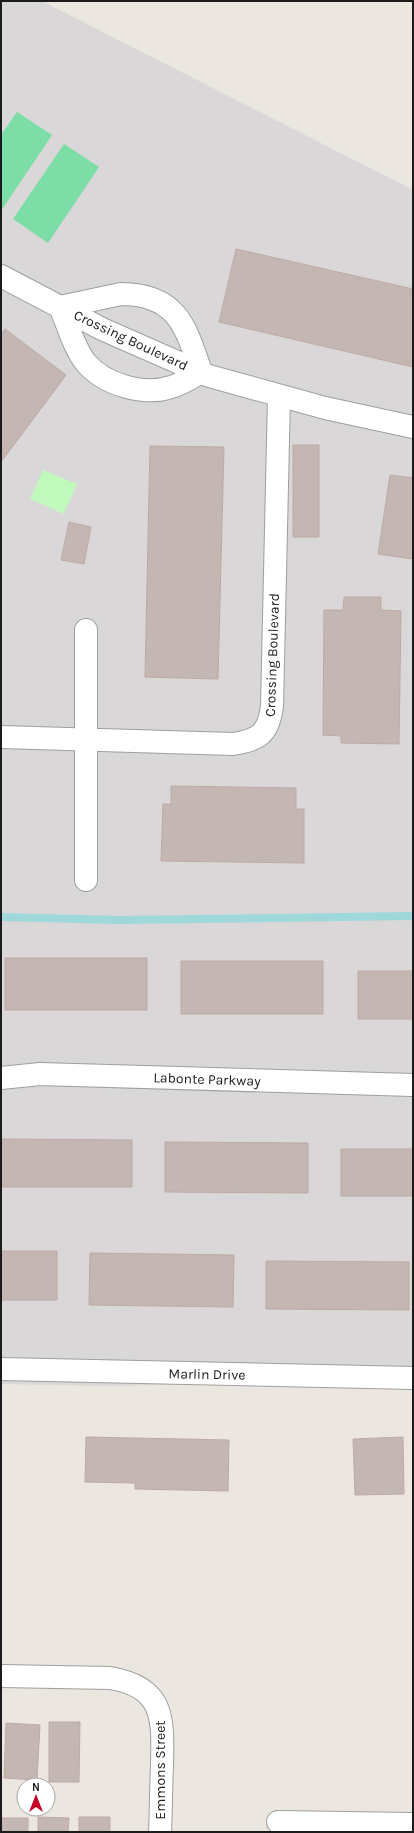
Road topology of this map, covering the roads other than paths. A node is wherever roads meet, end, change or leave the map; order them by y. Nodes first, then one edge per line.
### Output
1 (1, 276) edge
2 (60, 307) junction
3 (201, 372) junction
4 (279, 396) junction
5 (413, 427) edge
6 (86, 630) dead end
7 (1, 737) edge
8 (86, 739) junction
9 (86, 880) dead end
10 (1, 1078) edge
11 (413, 1085) edge
12 (1, 1369) edge
13 (413, 1378) edge
14 (1, 1676) edge
15 (278, 1822) dead end
16 (413, 1824) edge
17 (160, 1832) edge

1 - 2 street, Crossing Boulevard
2 - 3 street, Crossing Boulevard
2 - 3 street, Crossing Boulevard
2 - 3 street, Crossing Boulevard
3 - 4 street, Crossing Boulevard
4 - 5 street, Crossing Boulevard
4 - 8 street, Crossing Boulevard
6 - 8 street
7 - 8 street, Crossing Boulevard
8 - 9 street
10 - 11 street, Labonte Parkway
12 - 13 street, Marlin Drive
14 - 17 street, Emmons Street
15 - 16 street

